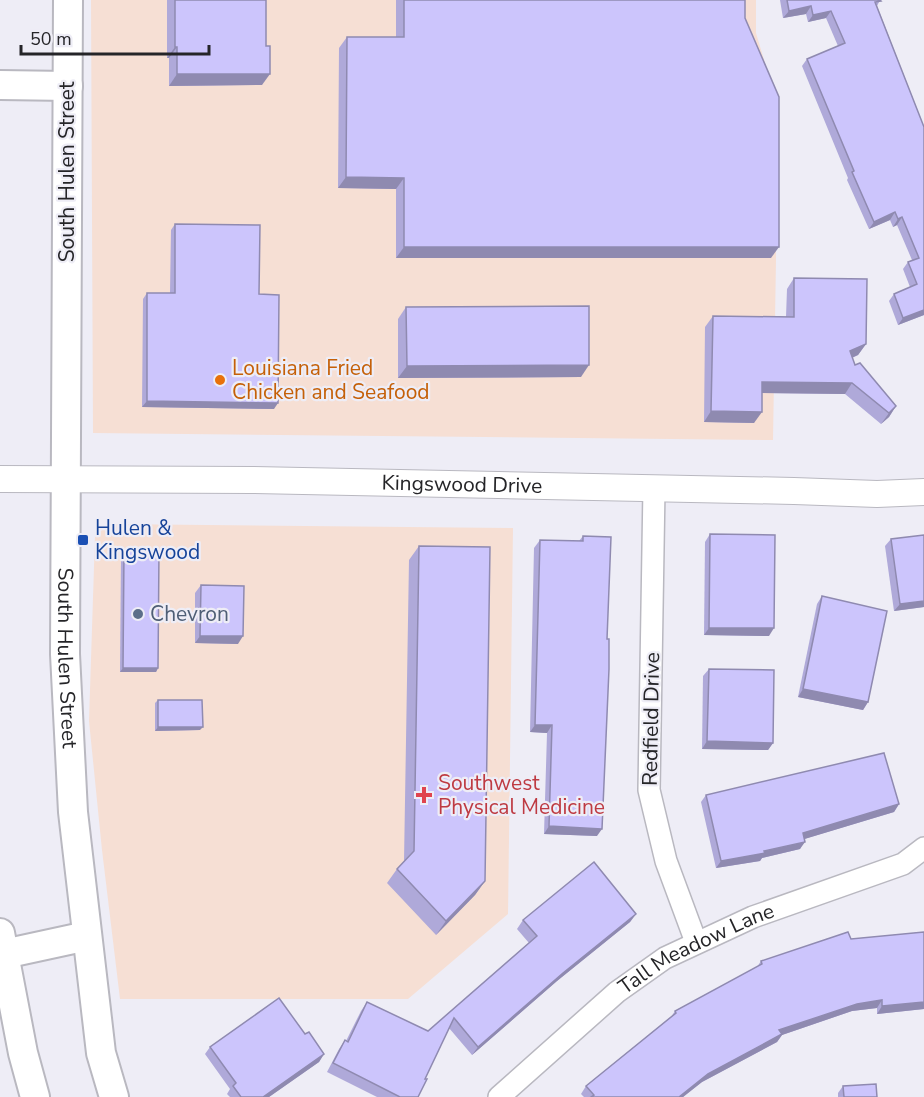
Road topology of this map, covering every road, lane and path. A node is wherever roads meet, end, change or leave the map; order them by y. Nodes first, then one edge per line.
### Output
1 (68, 0) edge
2 (0, 85) edge
3 (68, 86) junction
4 (0, 479) edge
5 (66, 479) junction
6 (654, 488) junction
7 (924, 492) edge
8 (924, 848) edge
9 (87, 936) junction
10 (696, 942) junction
11 (2, 944) edge
12 (35, 1097) edge
13 (114, 1097) edge
14 (499, 1097) edge

1 - 3 main road, South Hulen Street
2 - 3 main road
3 - 5 main road, South Hulen Street
4 - 5 street, Kingswood Drive
5 - 6 street, Kingswood Drive
5 - 9 main road, South Hulen Street
6 - 7 street, Kingswood Drive
6 - 10 street, Redfield Drive
8 - 10 street, Tall Meadow Lane
9 - 11 main road
9 - 13 main road, South Hulen Street
10 - 14 street, Tall Meadow Lane
11 - 12 main road

